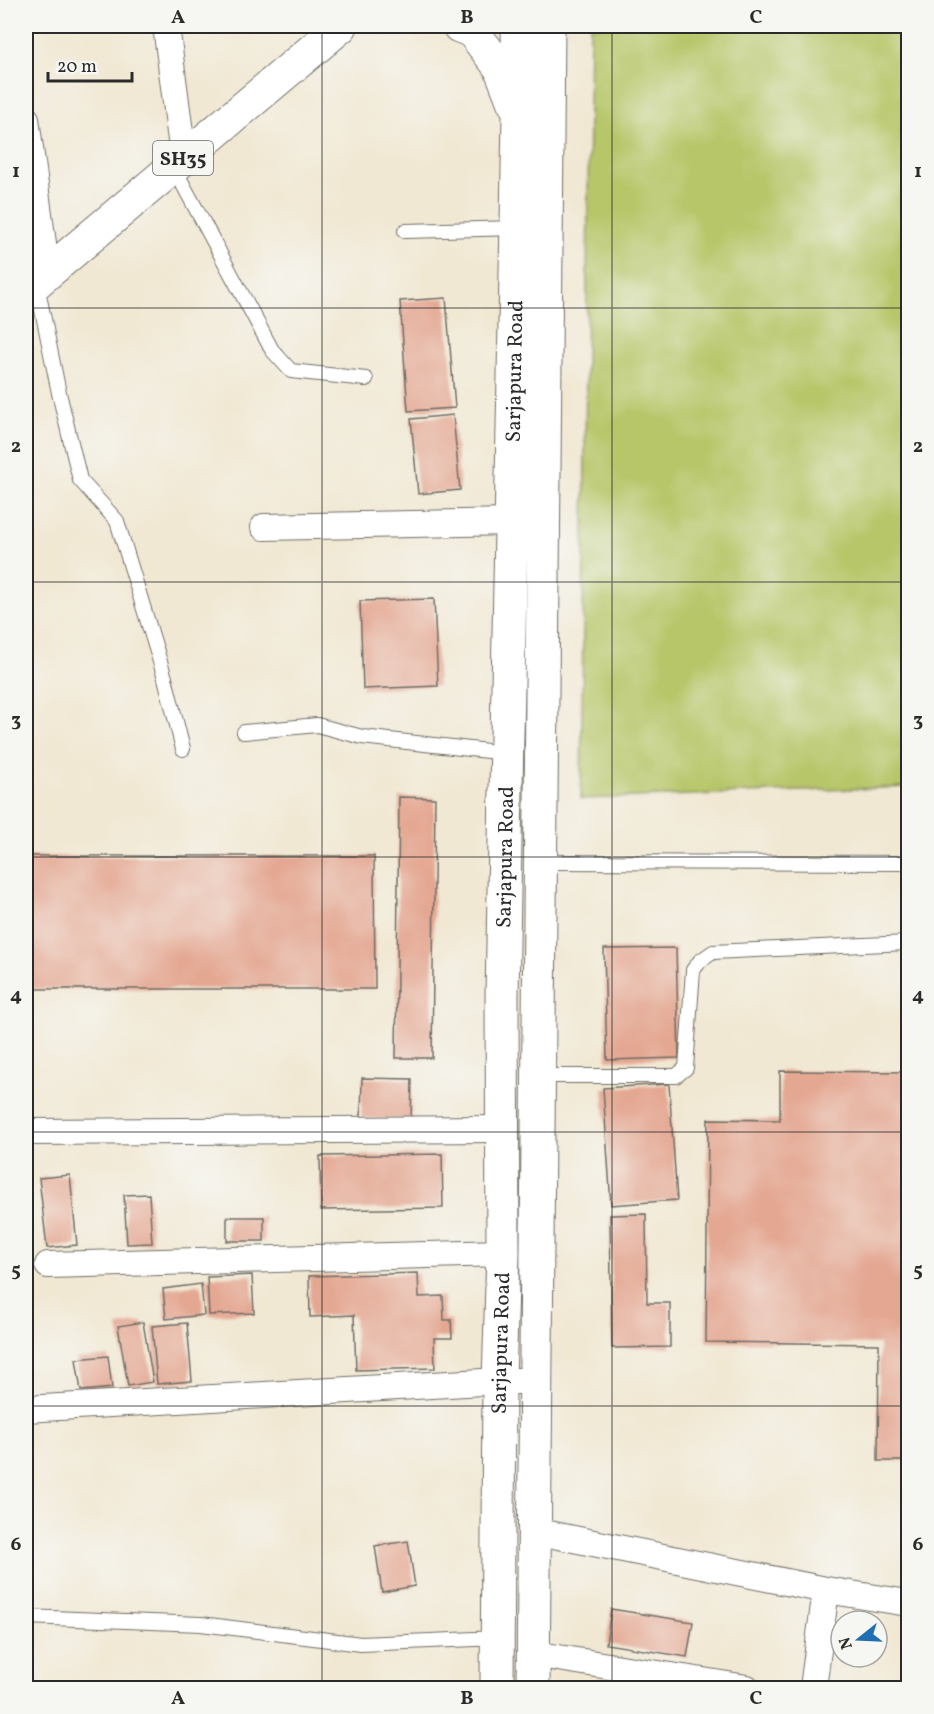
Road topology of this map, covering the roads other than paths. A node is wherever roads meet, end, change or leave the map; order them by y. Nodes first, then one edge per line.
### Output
1 (166, 26) edge
2 (312, 26) edge
3 (341, 26) edge
4 (459, 26) edge
5 (518, 26) edge
6 (548, 26) edge
7 (519, 116) junction
8 (26, 119) edge
9 (177, 153) junction
10 (517, 228) junction
11 (405, 231) dead end
12 (35, 276) edge
13 (366, 379) dead end
14 (511, 522) junction
15 (264, 527) dead end
16 (244, 732) dead end
17 (183, 749) dead end
18 (506, 753) junction
19 (540, 862) junction
20 (909, 863) edge
21 (909, 943) edge
22 (538, 1076) junction
23 (502, 1129) junction
24 (26, 1132) edge
25 (503, 1253) junction
26 (48, 1265) dead end
27 (499, 1381) junction
28 (535, 1381) junction
29 (26, 1409) edge
30 (534, 1531) junction
31 (825, 1590) junction
32 (909, 1603) edge
33 (26, 1617) edge
34 (498, 1638) junction
35 (533, 1654) junction
36 (497, 1689) edge
37 (533, 1689) edge
38 (747, 1689) edge
39 (813, 1689) edge

1 - 9 street
2 - 9 main road, SH35
3 - 9 main road, SH35
4 - 7 main road
5 - 7 main road, Sarjapura Road
6 - 19 main road, Sarjapura Road
7 - 10 main road, Sarjapura Road
8 - 12 street
9 - 12 main road, SH35
9 - 13 lane
10 - 11 lane
10 - 14 main road, Sarjapura Road
12 - 17 lane
14 - 15 street
14 - 18 main road, Sarjapura Road
16 - 18 lane
18 - 23 main road, Sarjapura Road
19 - 20 lane
19 - 22 main road, Sarjapura Road
21 - 22 lane
22 - 28 main road, Sarjapura Road
23 - 24 street
23 - 25 main road, Sarjapura Road
25 - 26 street
25 - 27 main road, Sarjapura Road
27 - 28 street
27 - 29 street
27 - 34 main road, Sarjapura Road
28 - 30 main road, Sarjapura Road
30 - 31 street
30 - 35 main road, Sarjapura Road
31 - 32 street
31 - 39 street
33 - 34 lane
34 - 36 main road, Sarjapura Road
35 - 37 main road, Sarjapura Road
35 - 38 street

